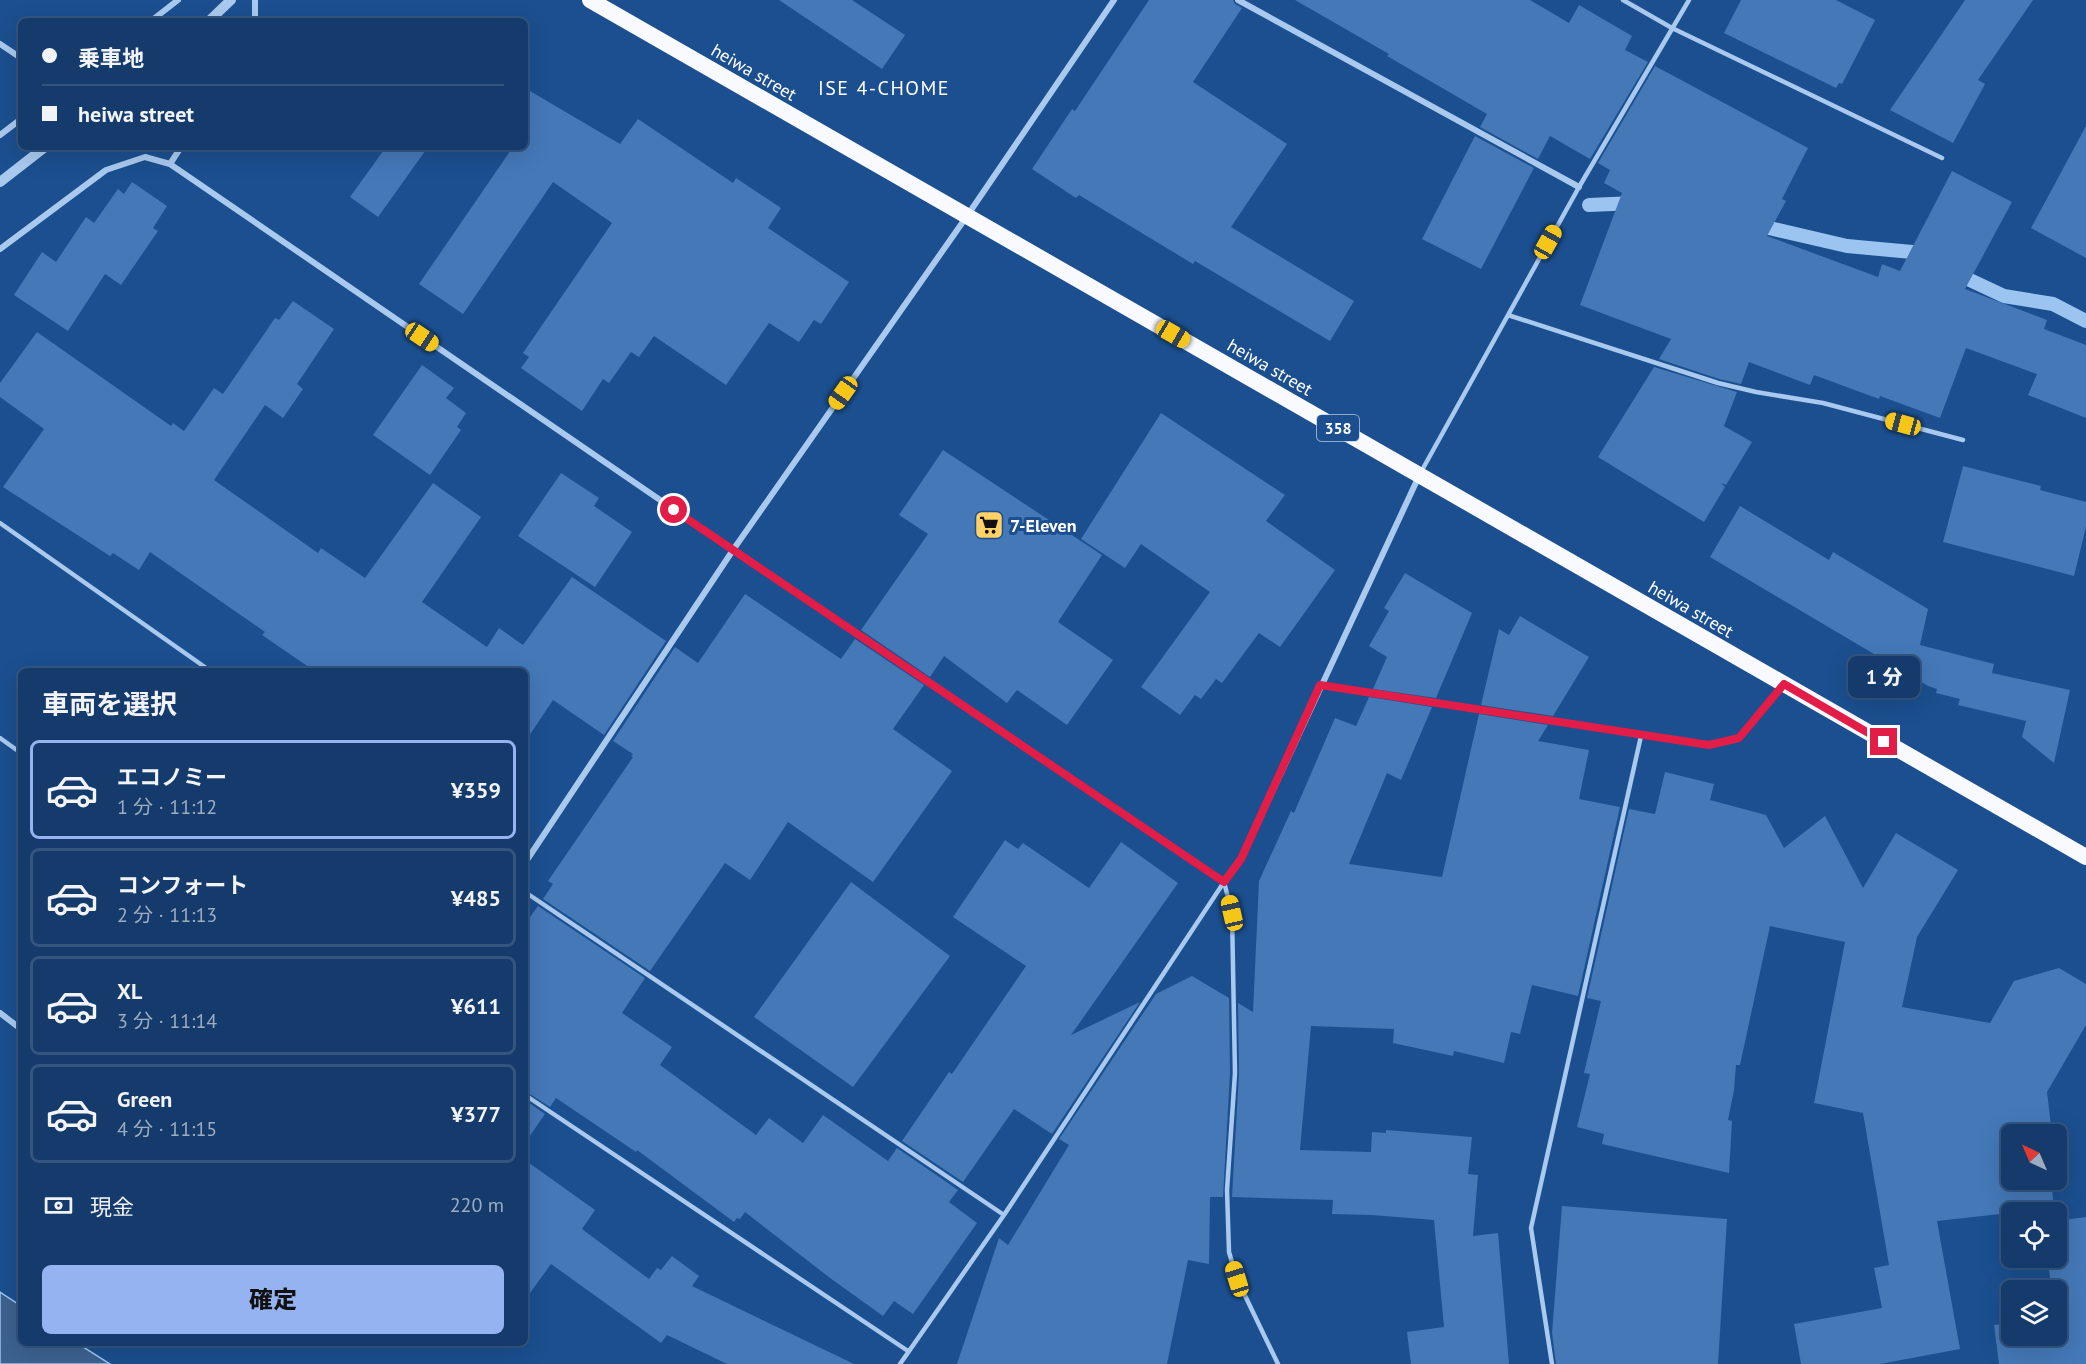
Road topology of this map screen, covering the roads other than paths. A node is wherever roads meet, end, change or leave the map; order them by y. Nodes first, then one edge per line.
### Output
1 (178, 0) edge
2 (231, 0) edge
3 (255, 0) edge
4 (590, 0) edge
5 (1114, 0) edge
6 (1238, 0) edge
7 (1623, 0) edge
8 (1689, 0) edge
9 (155, 18) edge
10 (212, 18) edge
11 (255, 18) edge
12 (1672, 28) junction
13 (0, 44) edge
14 (18, 56) edge
15 (18, 121) edge
16 (0, 135) edge
17 (41, 150) edge
18 (179, 150) edge
19 (1942, 158) dead end
20 (170, 164) junction
21 (0, 182) edge
22 (1579, 187) junction
23 (967, 216) junction
24 (0, 249) edge
25 (1508, 315) junction
26 (1963, 440) dead end
27 (1420, 475) junction
28 (0, 523) edge
29 (733, 550) junction
30 (206, 668) edge
31 (1784, 684) junction
32 (1320, 685) junction
33 (1641, 736) junction
34 (0, 738) edge
35 (18, 751) edge
36 (2086, 857) edge
37 (528, 858) edge
38 (1224, 882) junction
39 (528, 894) edge
40 (0, 1013) edge
41 (18, 1027) edge
42 (528, 1097) edge
43 (1004, 1215) junction
44 (908, 1351) junction
45 (900, 1364) edge
46 (1278, 1364) edge
47 (1552, 1364) edge

1 - 9 street
2 - 10 street
3 - 11 street
4 - 23 highway, heiwa street / 358
5 - 23 street
6 - 22 street
7 - 12 lane
8 - 12 lane
12 - 19 lane
12 - 22 lane
13 - 14 street
15 - 16 street
17 - 21 street
18 - 20 street
20 - 24 street
20 - 29 street
22 - 25 lane
23 - 27 highway, heiwa street / 358
23 - 29 street
25 - 26 lane
25 - 27 lane
27 - 31 highway, heiwa street / 358
27 - 32 street
28 - 30 lane
29 - 37 street
29 - 38 street
31 - 33 lane
31 - 36 highway, heiwa street / 358
32 - 33 lane
32 - 38 street
33 - 47 lane
34 - 35 lane
38 - 43 lane
38 - 46 lane
39 - 43 lane
40 - 41 street
42 - 44 lane
43 - 44 lane
44 - 45 lane

